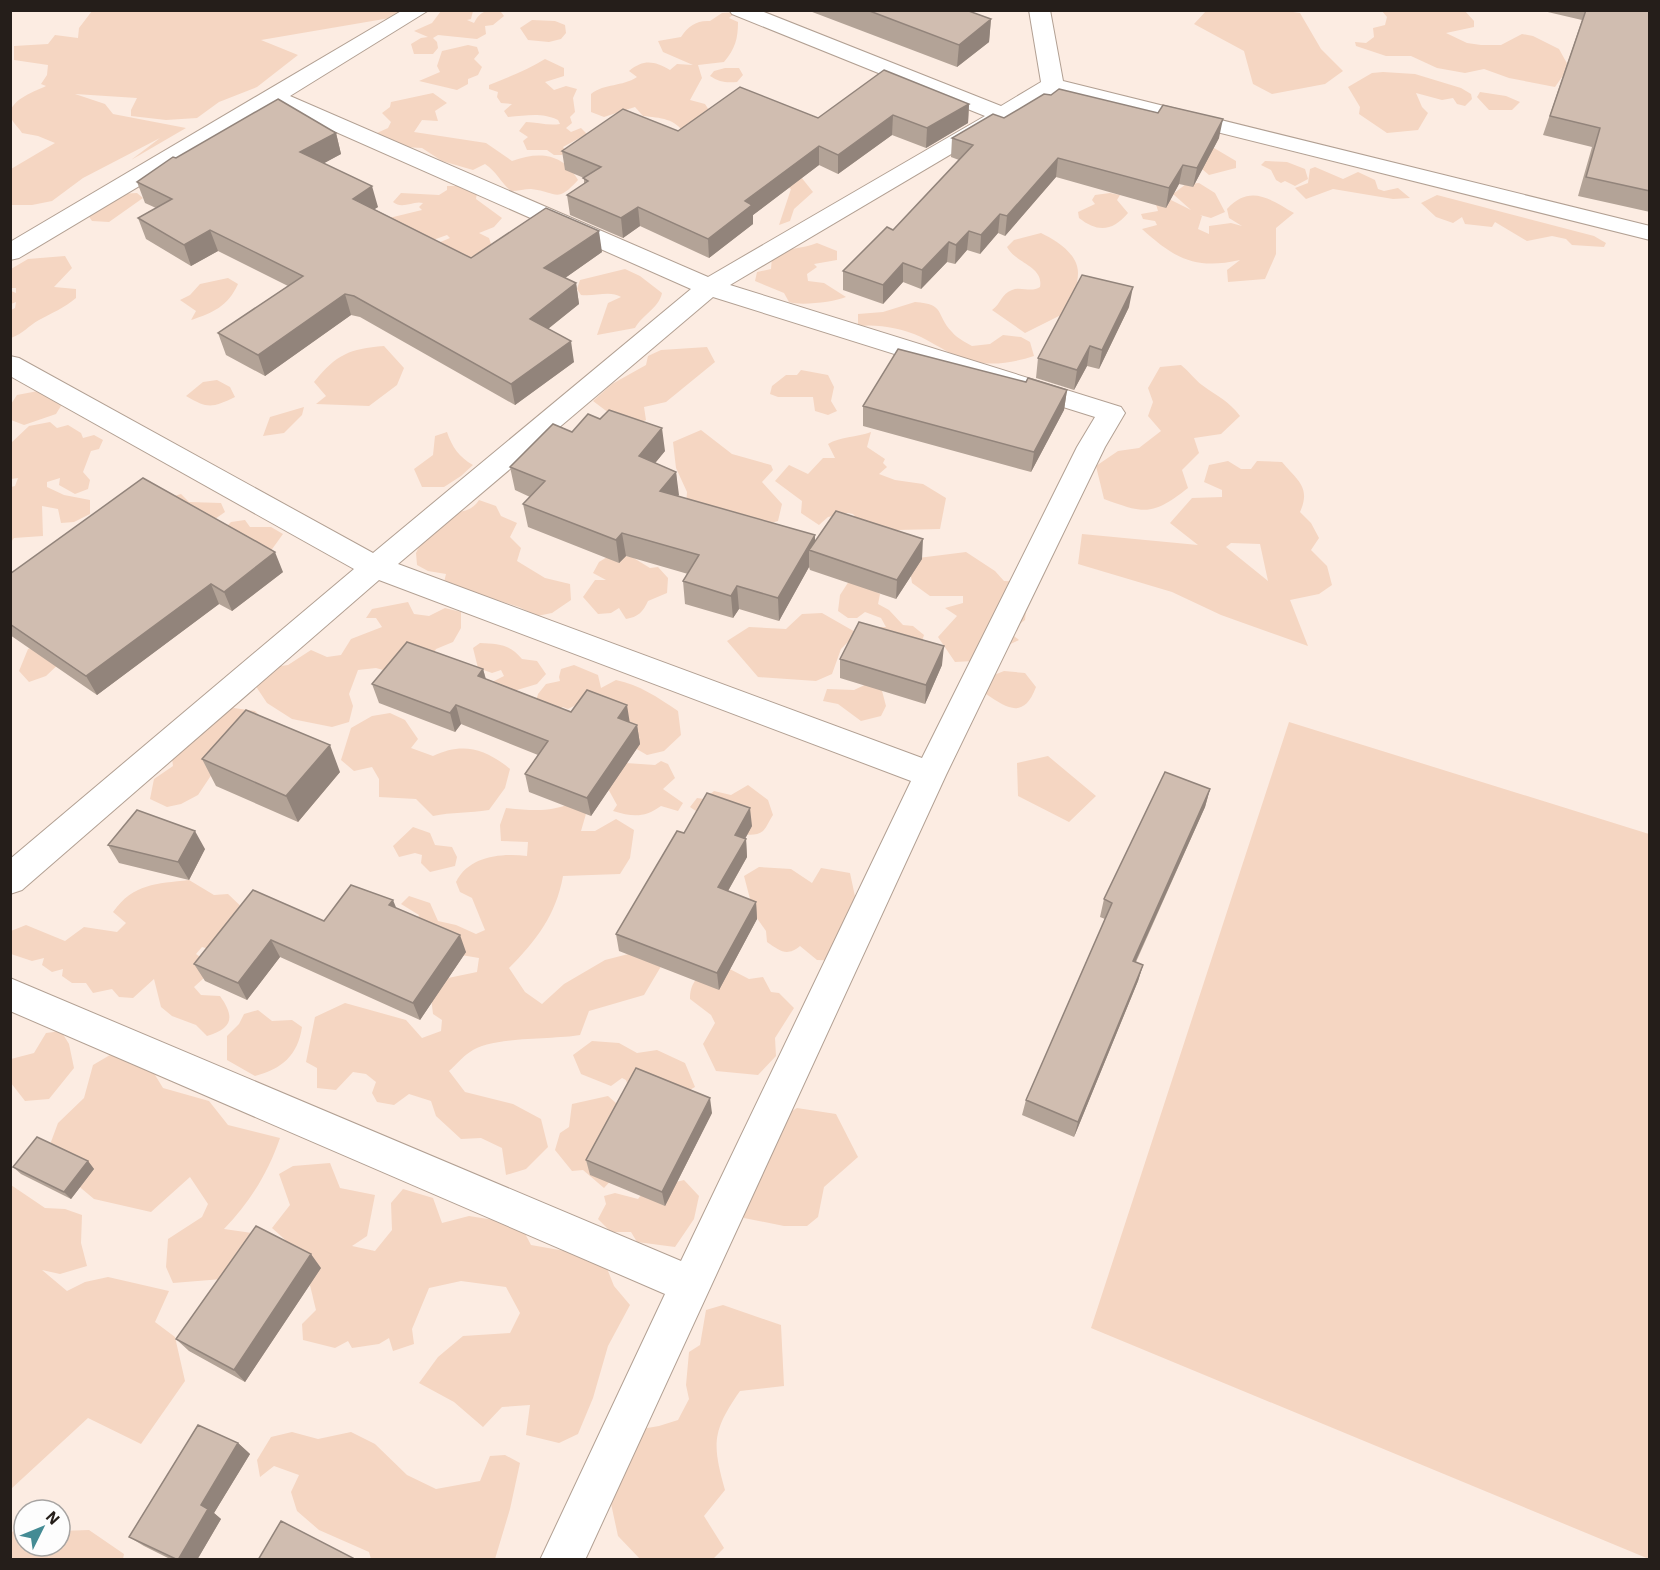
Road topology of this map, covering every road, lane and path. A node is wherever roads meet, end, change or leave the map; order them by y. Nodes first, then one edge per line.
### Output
1 (419, 10) edge
2 (739, 10) edge
3 (1039, 10) edge
4 (1053, 85) junction
5 (272, 96) junction
6 (1003, 115) junction
7 (1650, 232) edge
8 (10, 253) edge
9 (709, 287) junction
10 (10, 364) edge
11 (375, 567) junction
12 (930, 775) junction
13 (10, 880) edge
14 (10, 994) edge
15 (691, 1285) junction
16 (562, 1560) edge

1 - 5 street
2 - 6 street
3 - 4 street
4 - 6 street
4 - 7 street
5 - 8 street
5 - 9 street
6 - 9 street
9 - 11 street
9 - 12 street
10 - 11 street
11 - 12 street
11 - 13 street
12 - 15 street
14 - 15 street
15 - 16 street

